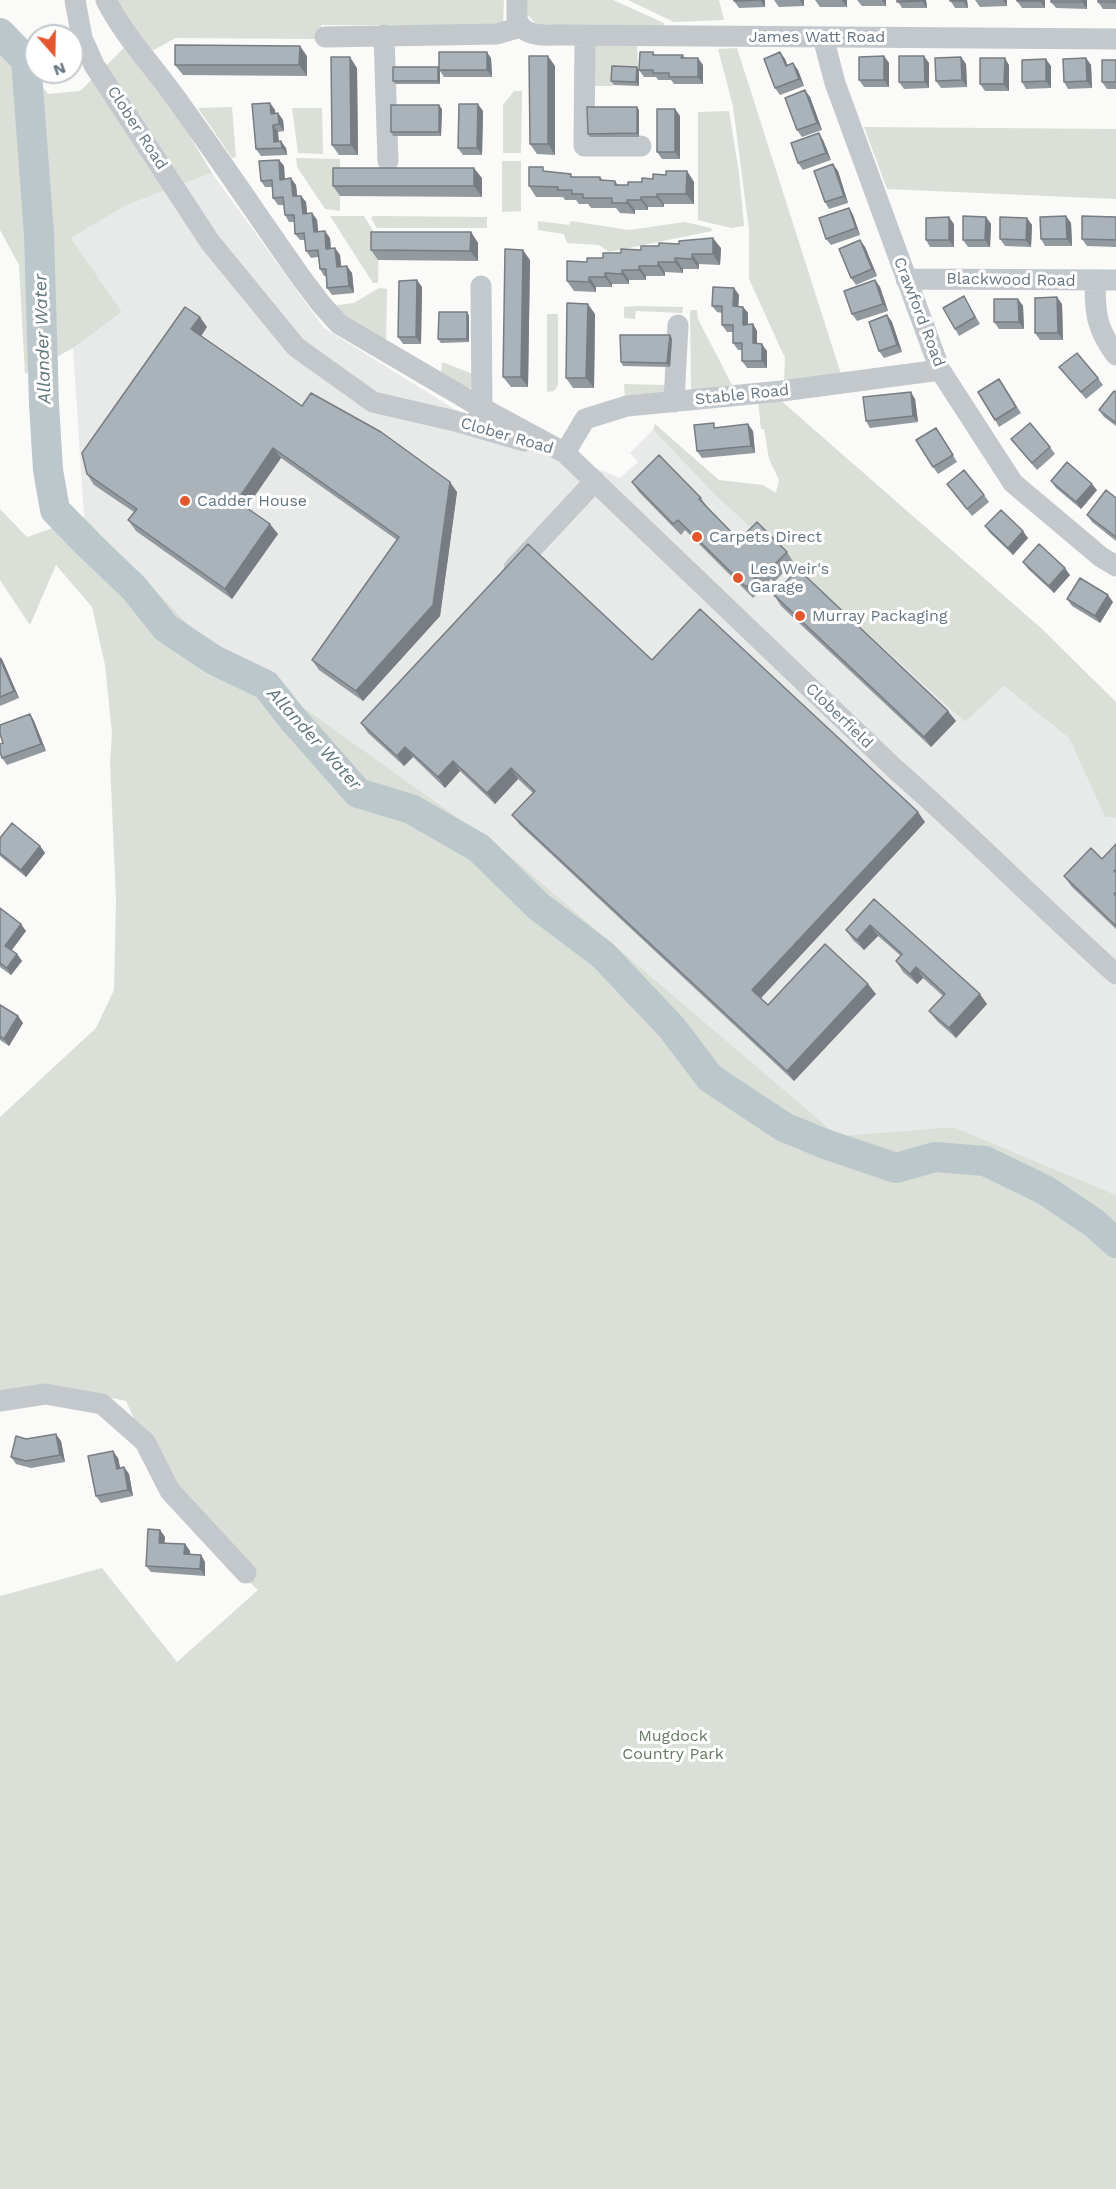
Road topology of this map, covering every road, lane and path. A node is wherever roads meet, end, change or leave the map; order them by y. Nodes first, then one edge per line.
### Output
1 (75, 0) edge
2 (106, 0) edge
3 (517, 0) edge
4 (520, 27) junction
5 (384, 35) junction
6 (585, 36) junction
7 (325, 37) dead end
8 (823, 37) junction
9 (1116, 39) edge
10 (641, 146) dead end
11 (388, 162) dead end
12 (906, 279) junction
13 (1095, 280) junction
14 (1116, 280) edge
15 (481, 286) dead end
16 (678, 325) dead end
17 (1116, 355) edge
18 (940, 370) junction
19 (674, 402) junction
20 (478, 417) junction
21 (565, 453) junction
22 (596, 481) junction
23 (1116, 566) edge
24 (500, 584) edge
25 (1116, 974) edge
26 (0, 1401) edge
27 (246, 1573) dead end

1 - 20 street, Clober Road
2 - 20 street, Clober Road
3 - 4 street
4 - 5 street
4 - 6 street, James Watt Road
5 - 7 street
5 - 11 street
6 - 8 street, James Watt Road
6 - 10 street
8 - 9 street, James Watt Road
8 - 12 street, Crawford Road
12 - 13 street, Blackwood Road
12 - 18 street, Crawford Road
13 - 14 street, Blackwood Road
13 - 17 street
15 - 20 street
16 - 19 street
18 - 19 street, Stable Road
18 - 23 street, Crawford Road
19 - 21 street, Stable Road
20 - 21 street, Clober Road
21 - 22 street, Cloberfield
22 - 24 street
22 - 25 street, Cloberfield
26 - 27 street

